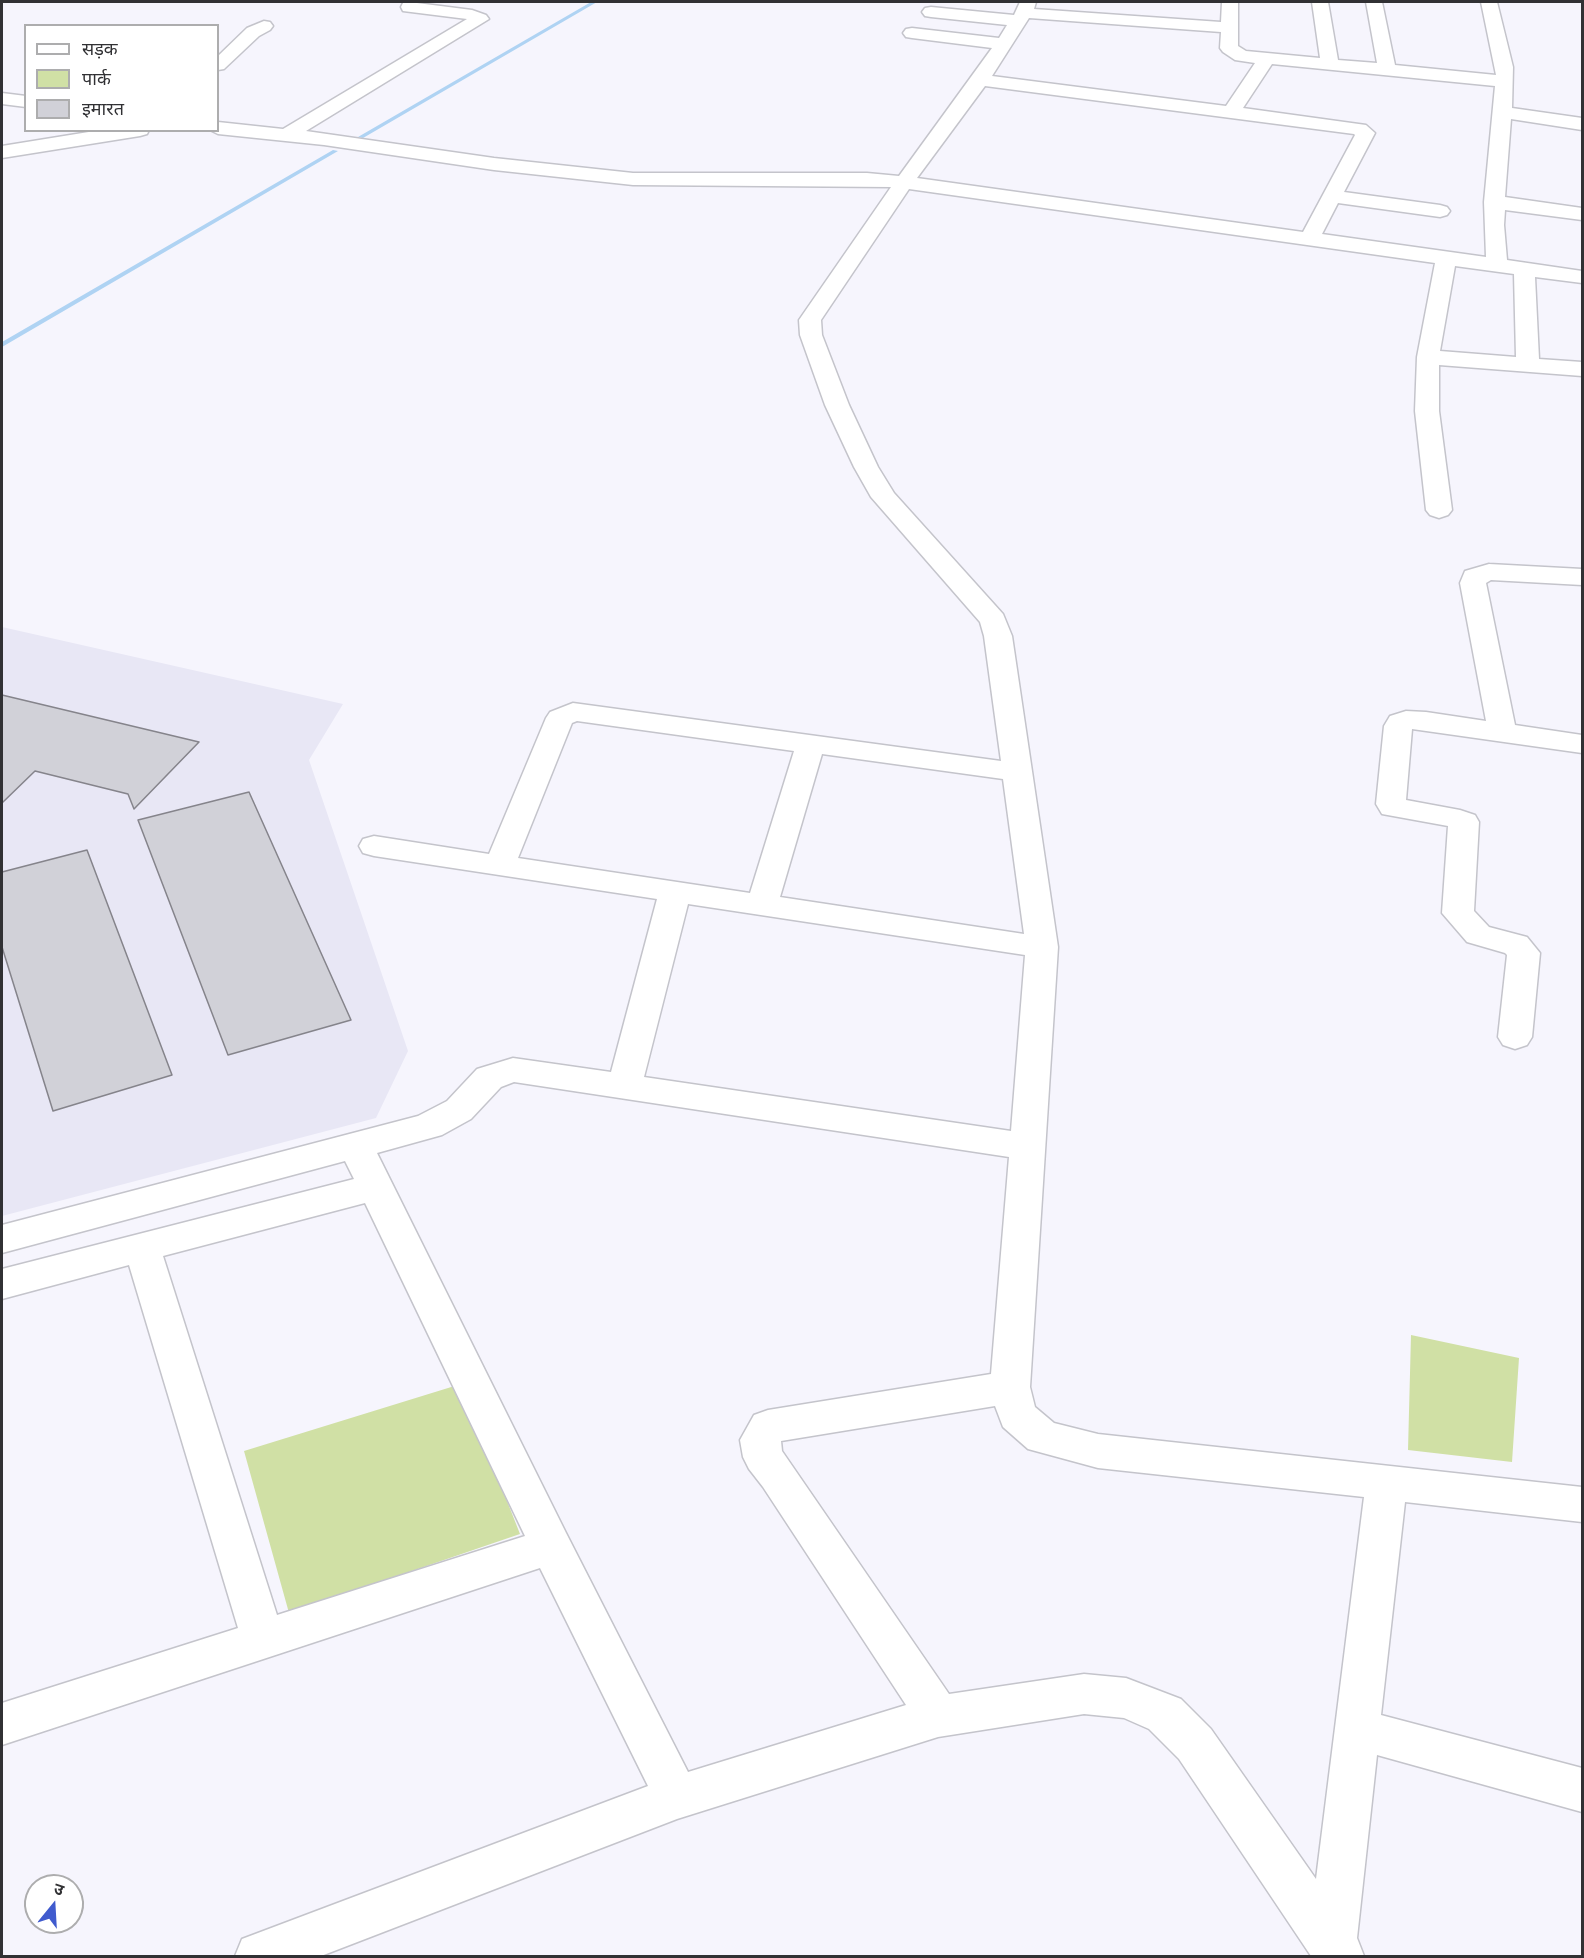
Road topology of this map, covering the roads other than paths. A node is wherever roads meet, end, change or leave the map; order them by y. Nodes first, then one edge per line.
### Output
1 (966, 2) edge
2 (1230, 2) edge
3 (1320, 2) edge
4 (1374, 2) edge
5 (1489, 2) edge
6 (409, 7) dead end
7 (1024, 11) edge
8 (931, 12) dead end
9 (264, 26) dead end
10 (1231, 28) junction
11 (912, 33) dead end
12 (1004, 44) junction
13 (1266, 60) junction
14 (219, 64) edge
15 (1330, 66) junction
16 (1387, 71) junction
17 (980, 80) junction
18 (1505, 81) junction
19 (2, 99) edge
20 (24, 102) edge
21 (1231, 112) junction
22 (1501, 112) junction
23 (1582, 124) edge
24 (221, 128) edge
25 (127, 132) edge
26 (286, 135) junction
27 (2, 152) edge
28 (904, 182) junction
29 (1332, 196) junction
30 (1494, 202) junction
31 (1440, 211) dead end
32 (1582, 214) edge
33 (1310, 238) junction
34 (1446, 258) junction
35 (1497, 265) junction
36 (1524, 269) junction
37 (1582, 277) edge
38 (1428, 357) junction
39 (1528, 364) junction
40 (1582, 369) edge
41 (1439, 510) dead end
42 (1582, 577) edge
43 (1502, 732) junction
44 (811, 744) junction
45 (1582, 744) edge
46 (1018, 772) junction
47 (374, 846) dead end
48 (500, 865) junction
49 (675, 892) junction
50 (762, 905) junction
51 (1042, 947) junction
52 (1515, 1037) dead end
53 (625, 1085) junction
54 (356, 1145) junction
55 (1028, 1147) junction
56 (376, 1187) junction
57 (2, 1239) edge
58 (142, 1248) junction
59 (2, 1284) edge
60 (1010, 1386) junction
61 (1386, 1483) junction
62 (1582, 1504) edge
63 (551, 1546) junction
64 (263, 1639) junction
65 (938, 1716) junction
66 (2, 1724) edge
67 (1357, 1729) junction
68 (1582, 1790) edge
69 (678, 1797) junction
70 (1336, 1950) edge
71 (259, 1956) edge

1 - 7 street
2 - 10 street
3 - 15 street
4 - 16 street
5 - 18 street
6 - 26 street
7 - 8 street
7 - 10 street
7 - 12 street
9 - 14 street
10 - 13 street
11 - 12 street
12 - 17 street
13 - 15 street
13 - 21 street
15 - 16 street
16 - 18 street
17 - 21 street
17 - 28 street
18 - 22 street
19 - 20 street
21 - 29 street
22 - 23 street
22 - 30 street
24 - 26 street
25 - 27 street
26 - 28 street
28 - 33 street
28 - 46 street
29 - 31 street
29 - 33 street
30 - 32 street
30 - 35 street
33 - 34 street
34 - 35 street
34 - 38 street
35 - 36 street
36 - 37 street
36 - 39 street
38 - 39 street
38 - 41 street
39 - 40 street
42 - 43 street
43 - 45 street
43 - 52 street
44 - 46 street
44 - 48 street
44 - 50 street
46 - 51 street
47 - 48 street
48 - 49 street
49 - 50 street
49 - 53 street
50 - 51 street
51 - 55 street
53 - 54 street
53 - 55 street
54 - 56 street
54 - 57 street
55 - 60 street
56 - 58 street
56 - 63 street
58 - 59 street
58 - 64 street
60 - 61 street
60 - 65 street
61 - 62 street
61 - 67 street
63 - 64 street
63 - 69 street
64 - 66 street
65 - 69 street
65 - 70 street
67 - 68 street
67 - 70 street
69 - 71 street

